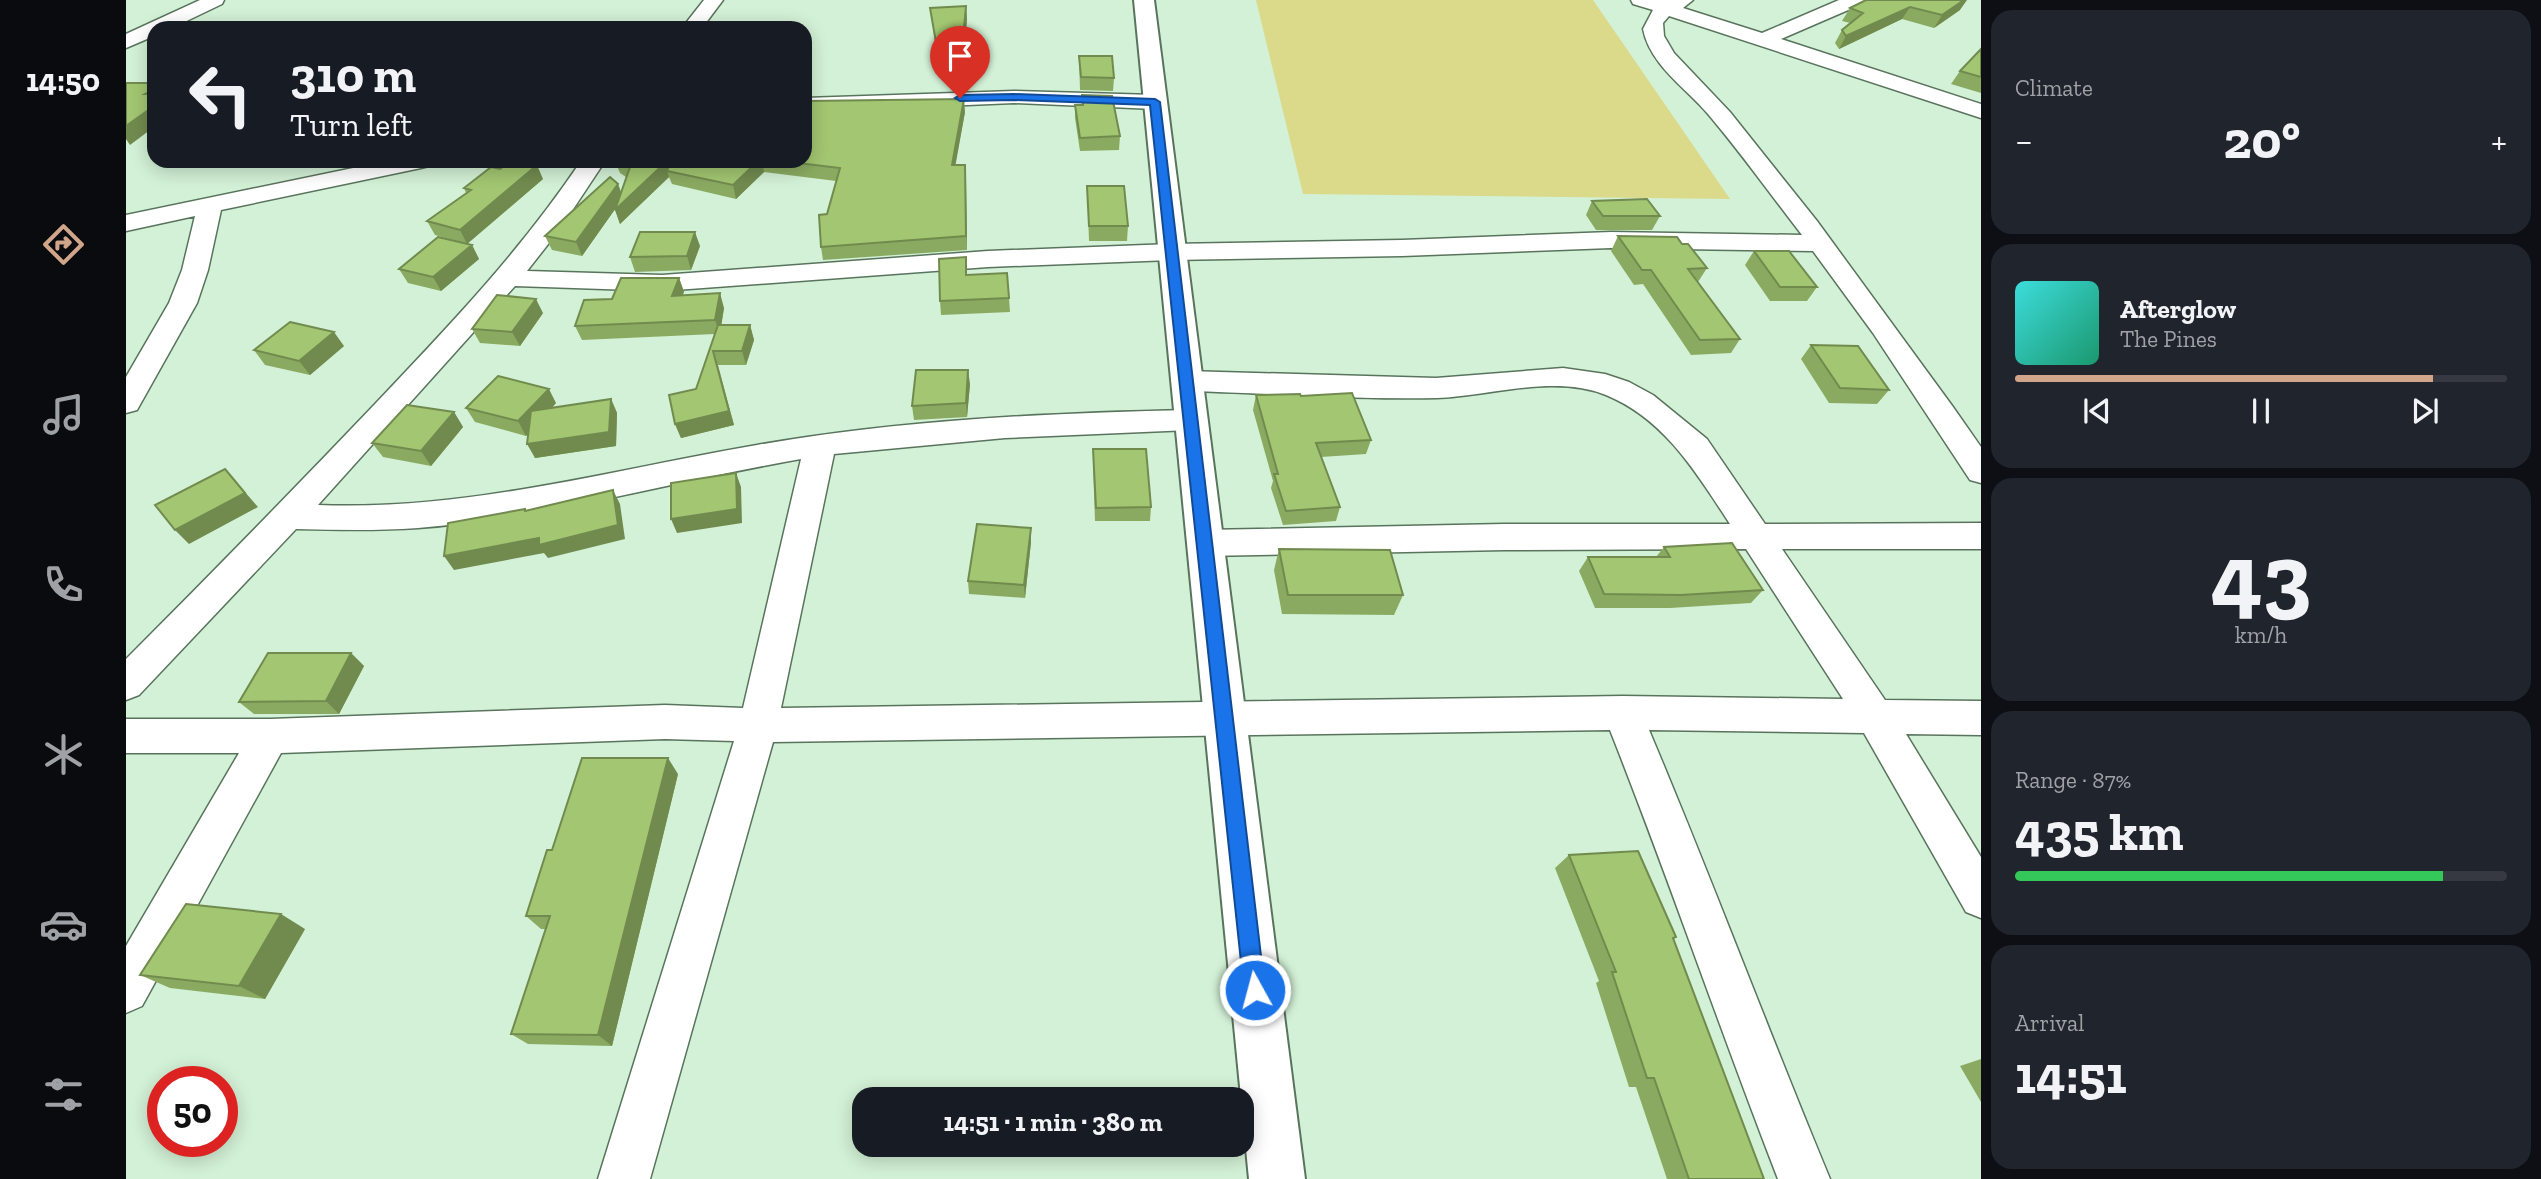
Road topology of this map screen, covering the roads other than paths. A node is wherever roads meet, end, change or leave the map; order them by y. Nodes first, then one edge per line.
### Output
1 (215, 0) edge
2 (714, 0) edge
3 (1144, 0) edge
4 (1640, 0) edge
5 (1855, 0) edge
6 (1675, 4) edge
7 (170, 21) edge
8 (698, 21) edge
9 (147, 32) edge
10 (1763, 40) junction
11 (126, 42) edge
12 (1155, 102) junction
13 (812, 105) edge
14 (1981, 111) edge
15 (387, 168) edge
16 (588, 168) edge
17 (210, 205) junction
18 (126, 223) edge
19 (1820, 243) junction
20 (1171, 252) junction
21 (508, 278) junction
22 (1186, 381) junction
23 (126, 403) edge
24 (1190, 420) junction
25 (820, 446) junction
26 (1981, 472) edge
27 (288, 516) junction
28 (1753, 535) junction
29 (1981, 536) edge
30 (1204, 543) junction
31 (126, 684) edge
32 (1623, 713) junction
33 (1874, 715) junction
34 (1981, 718) edge
35 (1223, 720) junction
36 (758, 725) junction
37 (126, 736) edge
38 (270, 736) junction
39 (1981, 897) edge
40 (126, 990) edge
41 (624, 1179) edge
42 (1277, 1179) edge
43 (1804, 1179) edge

1 - 7 street
2 - 8 street
3 - 12 main road
4 - 6 street
5 - 10 street
6 - 10 street
6 - 19 street
9 - 11 street
10 - 14 street
12 - 13 street
12 - 20 main road
15 - 17 street
16 - 21 street
17 - 18 street
17 - 23 street
19 - 20 street
19 - 26 street
20 - 21 street
20 - 22 main road
21 - 27 street
22 - 24 main road
22 - 28 street
24 - 25 street
24 - 30 main road
25 - 27 street
25 - 36 street
27 - 31 street
28 - 29 street
28 - 30 street
28 - 33 street
30 - 35 main road
32 - 33 street
32 - 35 street
32 - 43 street
33 - 34 street
33 - 39 street
35 - 36 street
35 - 42 main road
36 - 38 street
36 - 41 street
37 - 38 street
38 - 40 street

